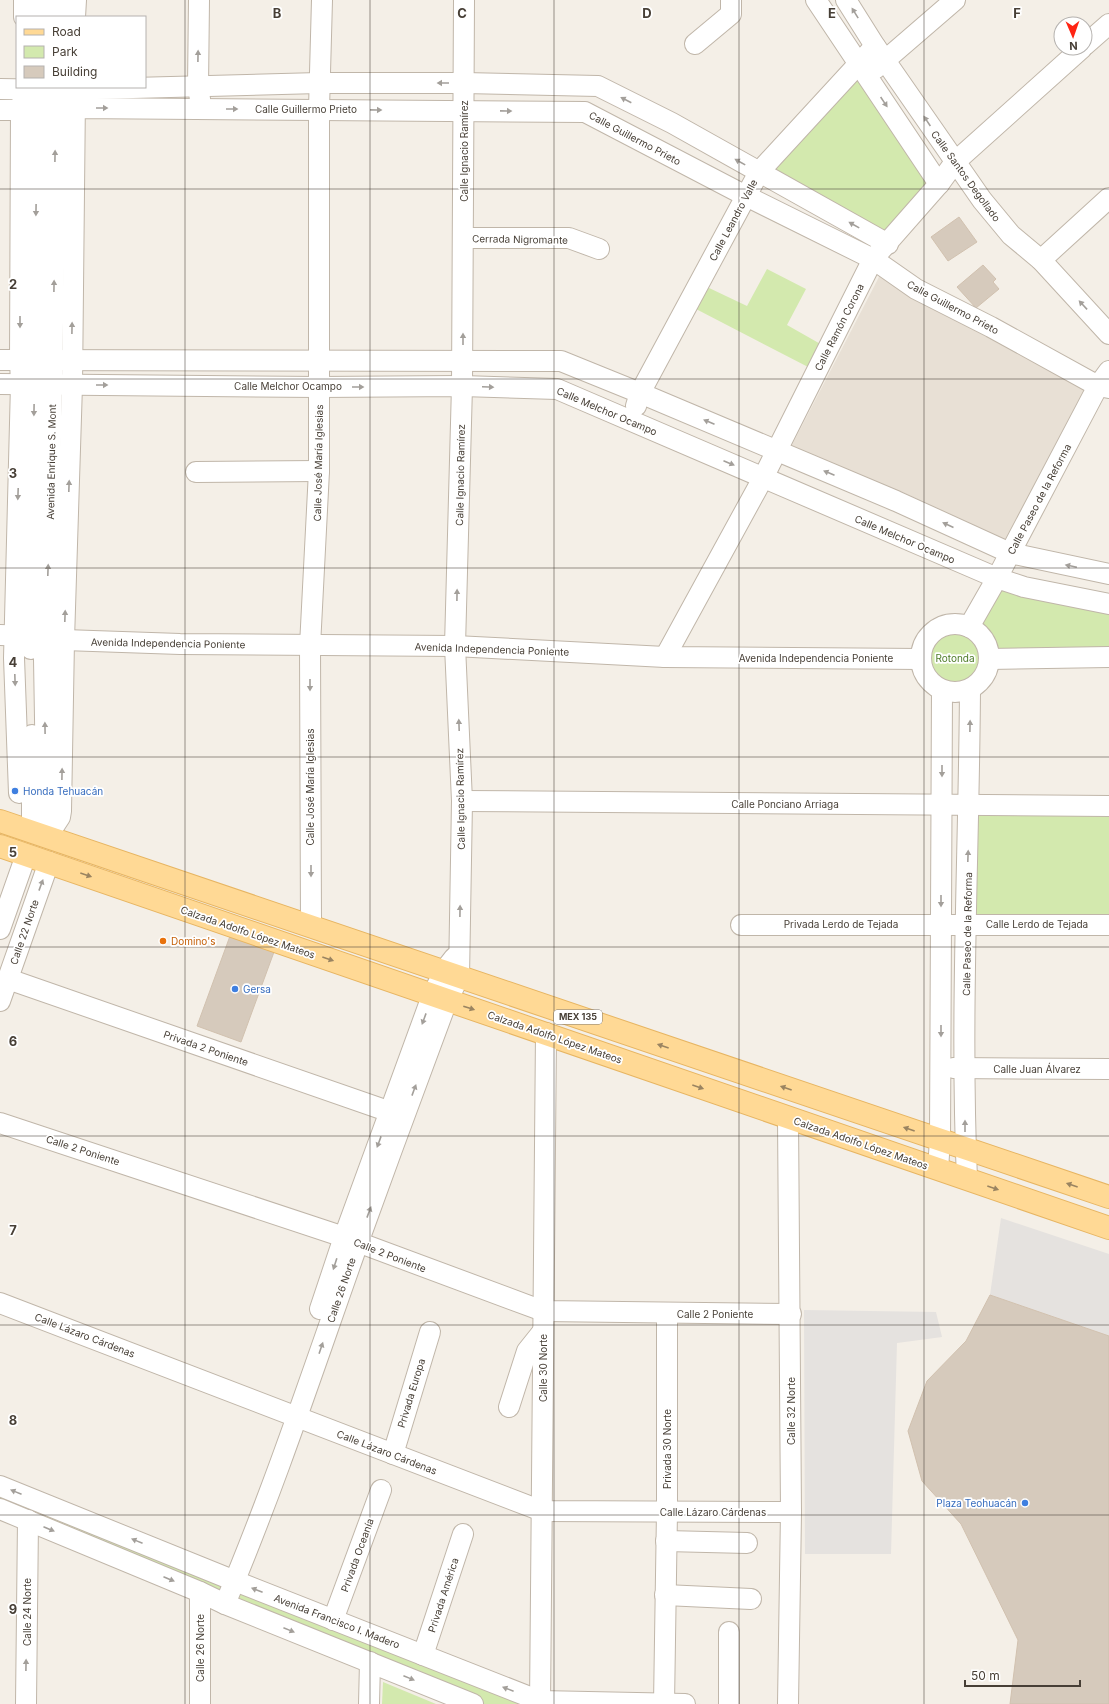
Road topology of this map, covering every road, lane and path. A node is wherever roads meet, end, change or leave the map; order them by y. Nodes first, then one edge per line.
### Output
1 (24, 0) edge
2 (39, 0) edge
3 (57, 0) edge
4 (76, 0) edge
5 (199, 0) edge
6 (322, 0) edge
7 (464, 0) edge
8 (731, 0) edge
9 (816, 0) edge
10 (846, 0) edge
11 (955, 0) edge
12 (24, 16) edge
13 (39, 16) edge
14 (57, 16) edge
15 (75, 16) edge
16 (1109, 24) edge
17 (1093, 38) edge
18 (695, 44) dead end
19 (880, 53) junction
20 (1073, 56) edge
21 (862, 69) junction
22 (320, 82) junction
23 (464, 83) junction
24 (198, 86) junction
25 (0, 89) edge
26 (48, 95) edge
27 (201, 109) junction
28 (319, 109) junction
29 (0, 110) edge
30 (464, 110) junction
31 (955, 162) junction
32 (758, 172) junction
33 (940, 184) junction
34 (746, 196) junction
35 (1109, 198) edge
36 (463, 238) junction
37 (888, 244) junction
38 (599, 249) dead end
39 (873, 259) junction
40 (1041, 260) junction
41 (1109, 334) edge
42 (0, 360) edge
43 (36, 360) junction
44 (72, 360) junction
45 (319, 361) junction
46 (462, 361) junction
47 (1105, 382) edge
48 (0, 384) edge
49 (36, 384) junction
50 (72, 385) junction
51 (462, 386) junction
52 (319, 387) junction
53 (640, 393) junction
54 (632, 421) junction
55 (777, 451) junction
56 (319, 471) junction
57 (196, 472) dead end
58 (763, 478) junction
59 (1010, 553) junction
60 (1109, 574) edge
61 (997, 578) junction
62 (1109, 604) edge
63 (969, 627) junction
64 (31, 637) edge
65 (310, 646) junction
66 (455, 646) junction
67 (665, 657) junction
68 (1109, 657) edge
69 (989, 658) junction
70 (22, 659) edge
71 (920, 659) junction
72 (970, 689) junction
73 (942, 690) junction
74 (462, 801) junction
75 (942, 805) junction
76 (969, 805) junction
77 (1109, 806) edge
78 (25, 829) edge
79 (0, 846) edge
80 (26, 855) junction
81 (49, 862) junction
82 (941, 924) junction
83 (966, 924) junction
84 (311, 925) junction
85 (741, 925) dead end
86 (1109, 925) edge
87 (0, 929) edge
88 (452, 974) junction
89 (8, 979) junction
90 (440, 998) junction
91 (0, 1001) edge
92 (546, 1033) junction
93 (940, 1068) junction
94 (965, 1069) junction
95 (1109, 1069) edge
96 (397, 1114) junction
97 (788, 1118) junction
98 (0, 1123) edge
99 (940, 1140) junction
100 (966, 1149) junction
101 (938, 1169) junction
102 (967, 1179) junction
103 (1109, 1197) edge
104 (1109, 1228) edge
105 (351, 1240) junction
106 (0, 1303) edge
107 (543, 1311) junction
108 (666, 1313) junction
109 (791, 1314) junction
110 (543, 1331) junction
111 (430, 1332) dead end
112 (508, 1407) dead end
113 (292, 1414) junction
114 (393, 1454) junction
115 (0, 1486) edge
116 (381, 1490) dead end
117 (0, 1509) edge
118 (542, 1511) junction
119 (667, 1511) junction
120 (792, 1512) junction
121 (28, 1520) junction
122 (463, 1534) dead end
123 (666, 1541) junction
124 (747, 1543) dead end
125 (230, 1580) junction
126 (665, 1595) junction
127 (214, 1599) junction
128 (751, 1599) dead end
129 (334, 1620) junction
130 (729, 1632) dead end
131 (423, 1655) junction
132 (370, 1662) junction
133 (540, 1702) edge
134 (26, 1704) edge
135 (200, 1704) edge
136 (369, 1704) edge
137 (473, 1704) edge
138 (664, 1704) edge
139 (685, 1704) edge
140 (729, 1704) edge
141 (788, 1704) edge

1 - 12 street
2 - 13 street
3 - 14 street
4 - 15 street
24 -> 5 street
6 - 22 street, Calle José María Iglesias
7 - 23 street, Calle Ignacio Ramírez
8 - 18 street
9 - 21 street
19 -> 10 street, Calle Santos Degollado
11 - 19 street, Calle Leandro Valle
16 - 17 street
19 - 21 street, Calle Leandro Valle
31 -> 19 street, Calle Santos Degollado
20 - 31 street, Calle Ramón Corona
21 - 32 street, Calle Leandro Valle
21 -> 33 street
23 -> 22 street
22 - 24 street
22 - 28 street, Calle José María Iglesias
23 - 30 street, Calle Ignacio Ramírez
32 -> 23 street
24 - 26 street
24 - 27 street
25 - 26 street
26 -> 27 street, Calle Guillermo Prieto
26 - 29 street
26 -> 43 street
43 -> 26 street, Avenida Enrique S. Mont
44 -> 26 street
27 -> 28 street, Calle Guillermo Prieto
28 -> 30 street, Calle Guillermo Prieto
28 - 45 street, Calle José María Iglesias
30 -> 34 street, Calle Guillermo Prieto
30 - 36 street, Calle Ignacio Ramírez
31 - 33 street, Calle Ramón Corona
31 - 40 street, Calle Santos Degollado
32 - 34 street, Calle Leandro Valle
37 -> 32 street
33 - 37 street, Calle Ramón Corona
34 - 39 street, Calle Guillermo Prieto
34 - 53 street, Calle Leandro Valle
35 - 40 street
36 - 38 street, Cerrada Nigromante
46 -> 36 street, Calle Ignacio Ramírez
37 - 39 street, Calle Ramón Corona
39 - 47 street, Calle Guillermo Prieto
39 - 55 street, Calle Ramón Corona
41 -> 40 street, Calle Santos Degollado
42 - 43 street
43 - 44 street
43 - 49 street
43 - 49 street, Avenida Enrique S. Mont
44 - 45 street
44 - 50 street
45 - 46 street
45 - 52 street, Calle José María Iglesias
46 - 51 street, Calle Ignacio Ramírez
46 - 53 street
47 - 59 street, Calle Paseo de la Reforma
48 - 49 street, Calle Melchor Ocampo
49 - 50 street, Calle Melchor Ocampo
49 -> 64 street
64 -> 49 street, Avenida Enrique S. Mont
50 -> 52 street, Calle Melchor Ocampo
64 -> 50 street
52 -> 51 street, Calle Melchor Ocampo
51 -> 54 street, Calle Melchor Ocampo
66 -> 51 street, Calle Ignacio Ramírez
52 - 56 street, Calle José María Iglesias
53 - 54 street, Calle Leandro Valle
55 -> 53 street
54 -> 58 street, Calle Melchor Ocampo
55 - 58 street, Calle Ramón Corona
59 -> 55 street
56 - 57 street
56 - 65 street, Calle José María Iglesias
58 - 61 street, Calle Melchor Ocampo
58 - 67 street, Calle Ramón Corona
60 -> 59 street
59 - 61 street, Calle Paseo de la Reforma
61 - 62 street, Calle Melchor Ocampo
61 - 63 street, Calle Paseo de la Reforma
63 - 69 street
63 - 71 street
64 - 65 street, Avenida Independencia Poniente
64 - 70 street
64 - 70 street
78 -> 64 street
65 - 66 street, Avenida Independencia Poniente
65 -> 84 street, Calle José María Iglesias
66 - 67 street, Avenida Independencia Poniente
74 -> 66 street, Calle Ignacio Ramírez
67 - 71 street, Avenida Independencia Poniente
68 - 69 street
69 - 72 street
70 - 78 street
70 -> 78 street
71 - 73 street
72 - 73 street
76 -> 72 street, Calle Paseo de la Reforma
73 -> 75 street
74 - 75 street, Calle Ponciano Arriaga
88 -> 74 street, Calle Ignacio Ramírez
75 - 76 street, Calle Ponciano Arriaga
75 -> 82 street
76 - 77 street, Calle Ponciano Arriaga
83 -> 76 street, Calle Paseo de la Reforma
78 - 80 main road
78 - 81 main road
78 - 84 main road, MEX 135
79 - 80 main road, Calzada Adolfo López Mateos / MEX 135
80 - 81 main road, Calzada Adolfo López Mateos / MEX 135
80 - 87 street
89 -> 81 street, Calle 22 Norte
81 -> 90 main road, Calzada Adolfo López Mateos / MEX 135
82 - 83 street, Calle Lerdo de Tejada
82 - 85 street, Privada Lerdo de Tejada
82 -> 93 street
83 - 86 street, Calle Lerdo de Tejada
83 - 94 street, Calle Paseo de la Reforma
84 - 88 main road, MEX 135
88 - 90 street, Calle 26 Norte
99 -> 88 main road, MEX 135
89 - 91 street, Calle 22 Norte
89 - 96 street, Privada 2 Poniente
90 -> 92 main road, Calzada Adolfo López Mateos / MEX 135
90 - 96 street, Calle 26 Norte
92 -> 97 main road, Calzada Adolfo López Mateos / MEX 135
92 - 107 street, Calle 30 Norte
93 - 94 street, Calle Juan Álvarez
93 - 99 street
94 - 95 street, Calle Juan Álvarez
100 -> 94 street, Calle Paseo de la Reforma
96 - 105 street, Calle 26 Norte
97 - 101 main road, Calzada Adolfo López Mateos / MEX 135
97 - 109 street, Calle 32 Norte
98 - 105 street, Calle 2 Poniente
99 - 100 main road, MEX 135
99 - 101 street
100 - 102 street, Calle Paseo de la Reforma
103 -> 100 main road, MEX 135
101 - 102 main road, Calzada Adolfo López Mateos / MEX 135
102 -> 104 main road, Calzada Adolfo López Mateos / MEX 135
105 - 107 street, Calle 2 Poniente
105 - 113 street, Calle 26 Norte
106 - 113 street, Calle Lázaro Cárdenas
107 - 108 street, Calle 2 Poniente
107 - 110 street, Calle 30 Norte
108 - 109 street, Calle 2 Poniente
108 - 119 street, Privada 30 Norte
109 - 120 street, Calle 32 Norte
110 - 112 street
110 - 118 street, Calle 30 Norte
111 - 114 street, Privada Europa
113 - 114 street, Calle Lázaro Cárdenas
113 - 125 street, Calle 26 Norte
114 - 118 street, Calle Lázaro Cárdenas
125 -> 115 street, Avenida Francisco I. Madero
116 - 129 street, Privada Oceanía
117 - 121 street
118 - 119 street, Calle Lázaro Cárdenas
118 - 133 street, Calle 30 Norte
119 - 120 street, Calle Lázaro Cárdenas
119 - 123 street, Privada 30 Norte
120 - 141 street, Calle 32 Norte
121 -> 127 street
134 -> 121 street, Calle 24 Norte
122 - 131 street, Privada América
123 - 124 street
123 - 126 street, Privada 30 Norte
125 - 127 street, Calle 26 Norte
129 -> 125 street, Avenida Francisco I. Madero
126 - 128 street
126 - 138 street, Privada 30 Norte
127 -> 132 street
127 - 135 street, Calle 26 Norte
129 - 131 street, Avenida Francisco I. Madero
130 - 140 street
133 -> 131 street, Avenida Francisco I. Madero
132 - 136 street
132 -> 137 street
133 - 138 street, Avenida Francisco I. Madero
138 - 139 street, Avenida Francisco I. Madero

